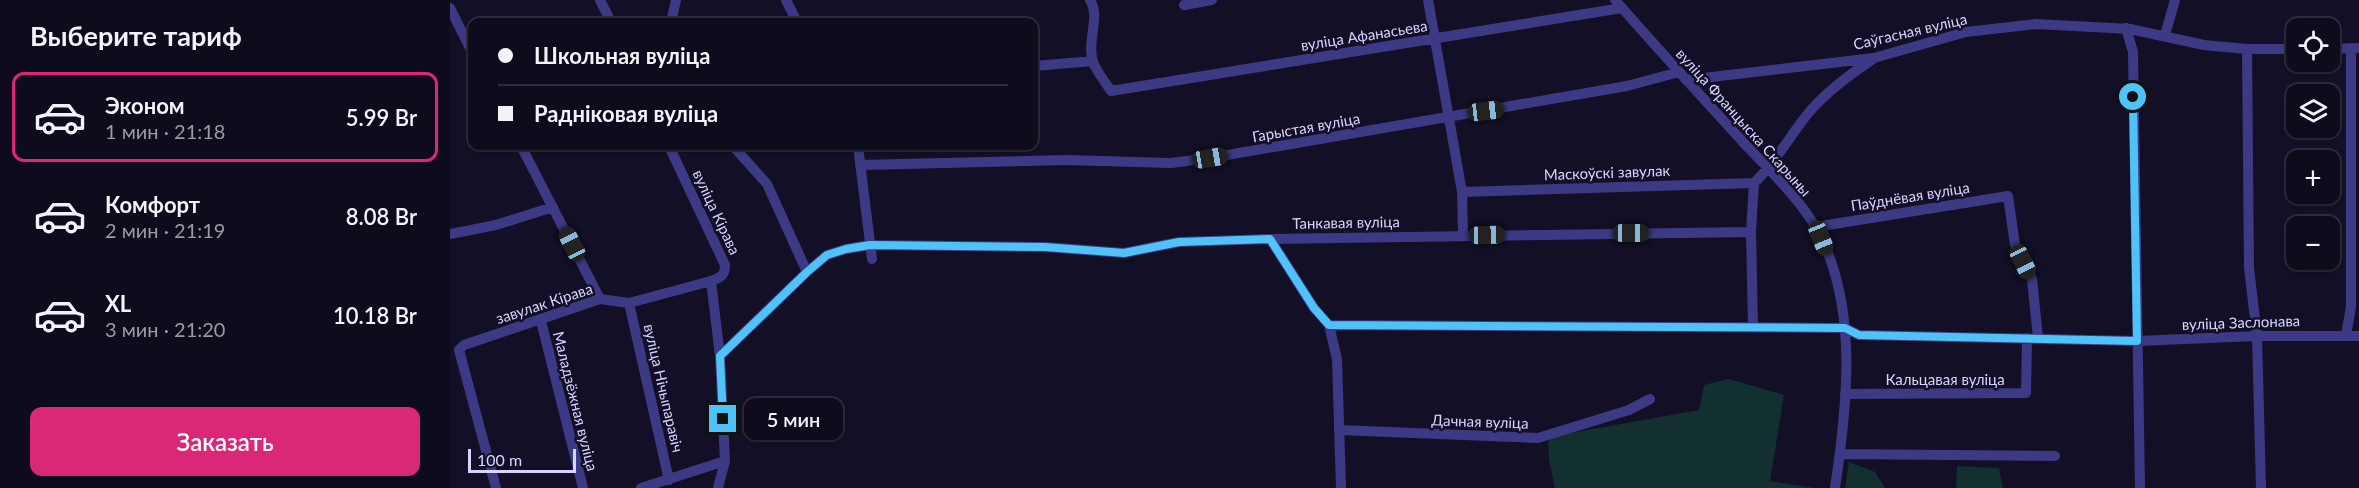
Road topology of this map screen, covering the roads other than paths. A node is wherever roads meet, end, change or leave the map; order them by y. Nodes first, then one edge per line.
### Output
1 (600, 0) edge
2 (676, 0) edge
3 (786, 0) edge
4 (1090, 0) edge
5 (1212, 0) edge
6 (1428, 0) edge
7 (2175, 0) edge
8 (1618, 4) edge
9 (1184, 5) dead end
10 (450, 8) edge
11 (609, 18) edge
12 (671, 18) edge
13 (794, 18) edge
14 (2126, 28) junction
15 (2151, 33) junction
16 (2165, 35) junction
17 (1436, 39) junction
18 (468, 44) edge
19 (2355, 48) edge
20 (2247, 49) junction
21 (2286, 49) edge
22 (2340, 49) edge
23 (2133, 52) junction
24 (1874, 58) junction
25 (1093, 61) junction
26 (1038, 66) edge
27 (1682, 76) junction
28 (1449, 116) junction
29 (523, 150) edge
30 (671, 150) edge
31 (737, 150) edge
32 (858, 150) edge
33 (860, 165) junction
34 (1768, 169) junction
35 (1754, 183) junction
36 (1462, 192) junction
37 (553, 207) junction
38 (1815, 227) junction
39 (1750, 232) junction
40 (450, 234) edge
41 (1463, 235) junction
42 (1270, 239) junction
43 (870, 245) junction
44 (872, 259) dead end
45 (807, 272) junction
46 (711, 281) junction
47 (600, 299) junction
48 (629, 303) junction
49 (541, 321) junction
50 (1329, 325) junction
51 (1753, 326) junction
52 (1845, 328) junction
53 (2346, 335) junction
54 (2258, 336) junction
55 (2359, 336) edge
56 (2033, 338) junction
57 (2137, 341) junction
58 (454, 348) edge
59 (720, 356) junction
60 (1845, 394) junction
61 (1650, 399) dead end
62 (1339, 430) junction
63 (1840, 454) junction
64 (2055, 456) dead end
65 (725, 461) junction
66 (669, 480) junction
67 (496, 488) edge
68 (583, 488) edge
69 (640, 488) edge
70 (718, 488) edge
71 (1341, 488) edge
72 (1835, 488) edge
73 (2140, 488) edge
74 (2258, 488) edge

1 - 11 street
2 - 12 street
3 - 13 street
4 - 25 street
5 - 9 street
6 - 17 street
7 - 16 street
8 - 17 street, вуліца Афанасьева
8 - 27 street, вуліца Францыска Скарыны
10 - 18 street
14 - 15 street, Саўгасная вуліца
14 - 23 street
14 - 24 street, Саўгасная вуліца
15 - 16 street, Саўгасная вуліца
15 - 23 street
16 - 20 street, Саўгасная вуліца
17 - 25 street, вуліца Афанасьева
17 - 28 street
19 - 22 street
19 - 53 street
20 - 21 street, Саўгасная вуліца
20 - 54 street
23 - 57 street
24 - 27 street, Саўгасная вуліца
24 - 34 street
25 - 26 street
27 - 28 street, Гарыстая вуліца
27 - 34 street, вуліца Францыска Скарыны
28 - 33 street, Гарыстая вуліца
28 - 36 street
29 - 37 street
30 - 46 street, вуліца Кірава
31 - 45 street
32 - 33 street
33 - 43 street
34 - 35 street
34 - 38 street, вуліца Францыска Скарыны
35 - 36 street, Маскоўскі завулак
35 - 39 street
36 - 41 street
37 - 40 street
37 - 47 street
38 - 52 street, вуліца Францыска Скарыны
38 - 56 street, Паўднёвая вуліца
39 - 41 street, Танкавая вуліца
39 - 51 street
41 - 42 street, Танкавая вуліца
42 - 43 street, Танкавая вуліца
42 - 50 street
43 - 44 street
43 - 45 street, Танкавая вуліца
45 - 59 street, Танкавая вуліца
46 - 48 street, завулак Кірава
46 - 59 street
47 - 48 street, завулак Кірава
47 - 49 street, завулак Кірава
48 - 66 street, вуліца Нічыпаравіч
49 - 58 street, завулак Кірава
49 - 68 street, Маладзёжная вуліца
50 - 51 street, вуліца Заслонава
50 - 62 street
51 - 52 street, вуліца Заслонава
52 - 56 street, вуліца Заслонава
52 - 60 street, вуліца Францыска Скарыны
53 - 54 street, вуліца Заслонава
53 - 55 street, вуліца Заслонава
54 - 57 street, вуліца Заслонава
54 - 74 street
56 - 57 street, вуліца Заслонава
56 - 60 street, Кальцавая вуліца
57 - 73 street
58 - 67 street
59 - 65 street
60 - 63 street, вуліца Францыска Скарыны
61 - 62 street, Дачная вуліца
62 - 71 street
63 - 64 street
63 - 72 street, вуліца Францыска Скарыны
65 - 66 street
65 - 70 street
66 - 69 street

